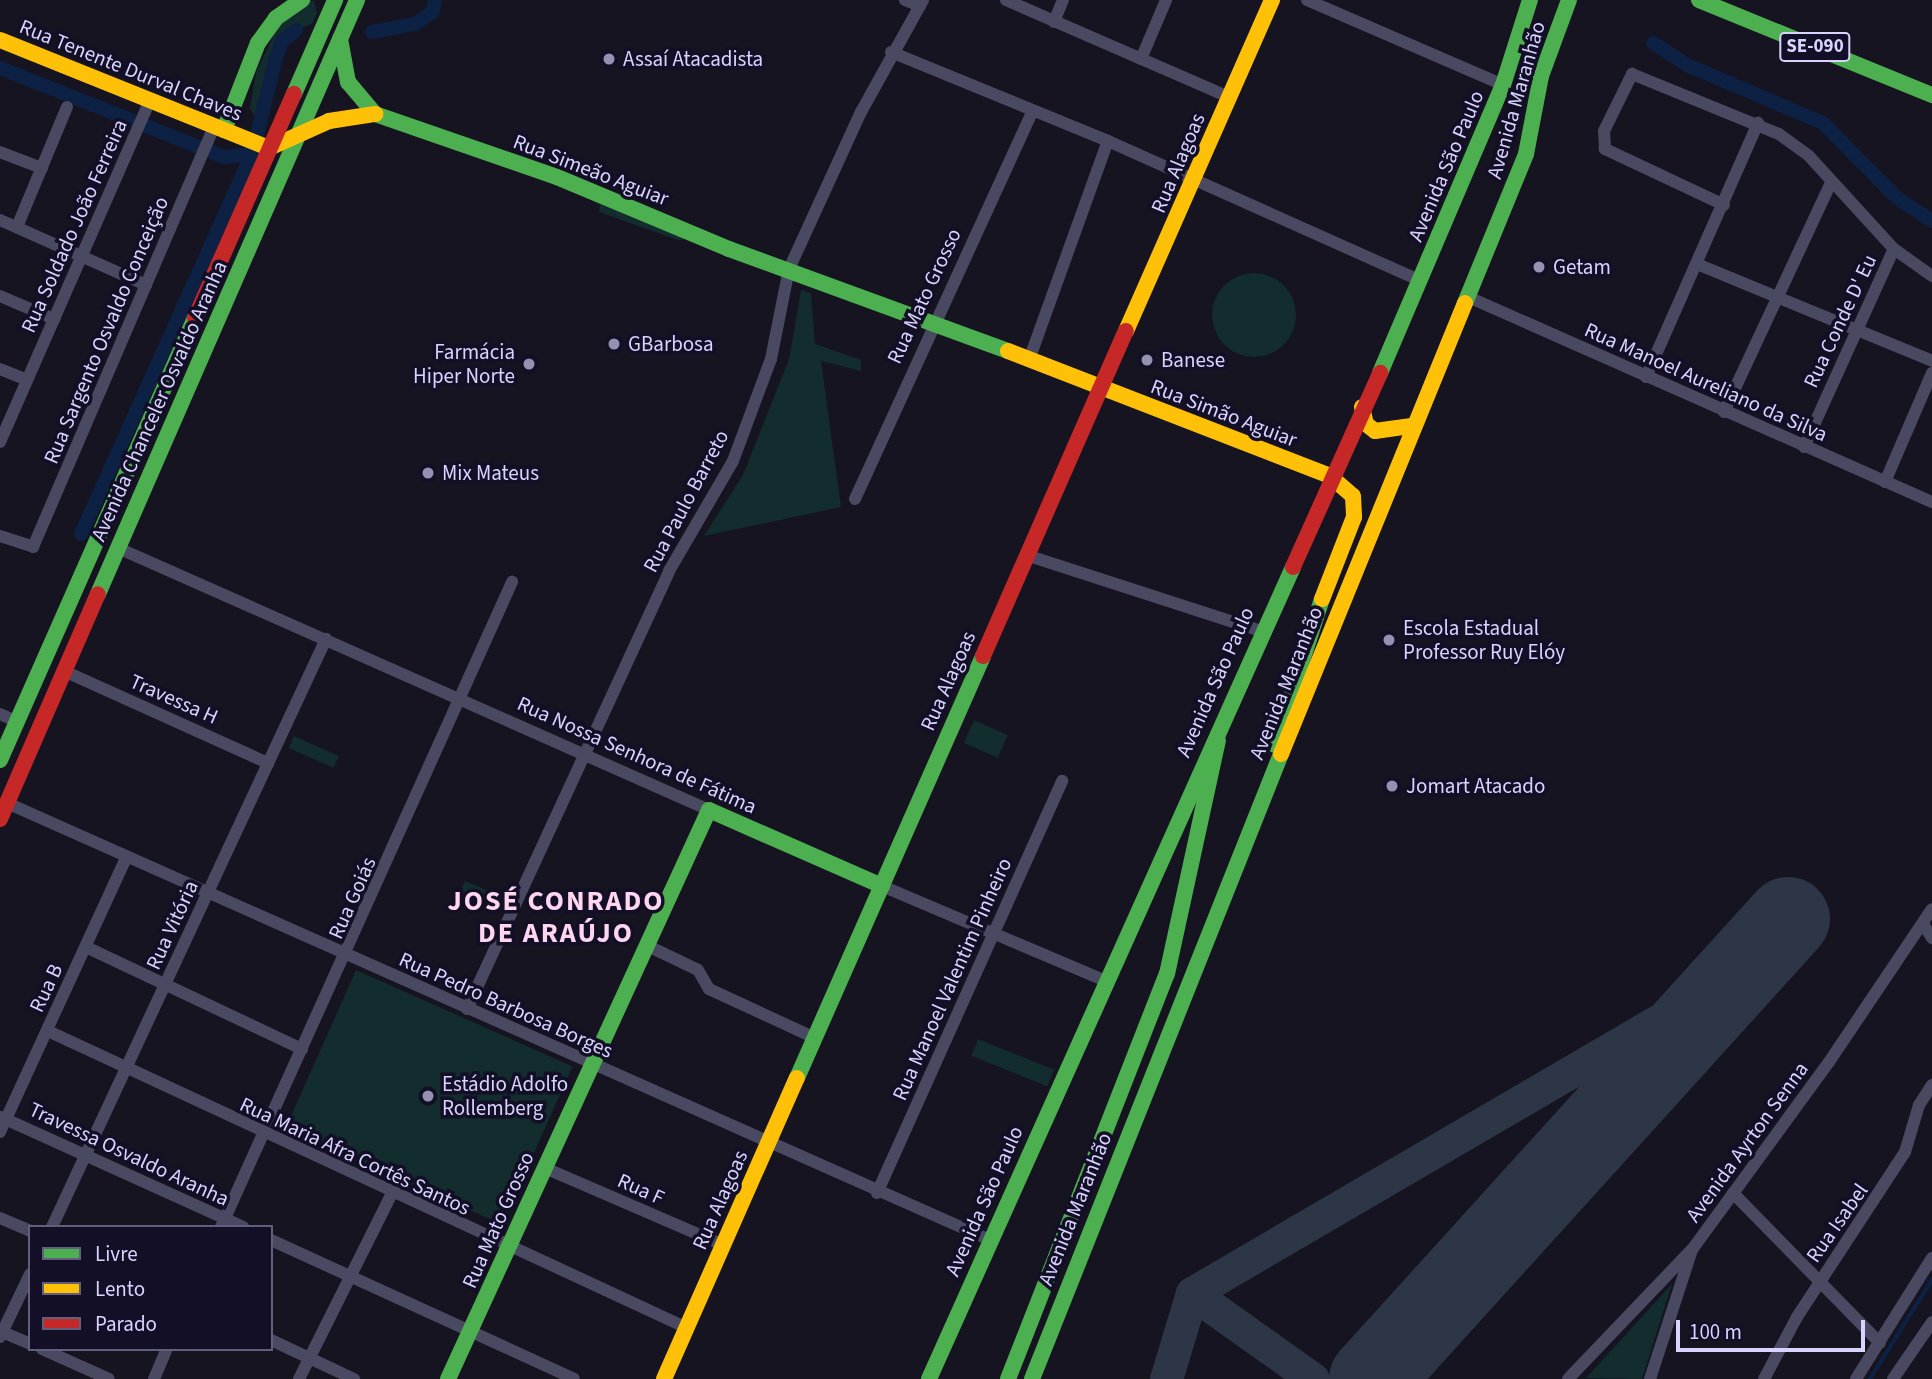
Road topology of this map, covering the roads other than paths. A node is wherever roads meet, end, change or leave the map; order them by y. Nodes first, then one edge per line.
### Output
1 (302, 0) edge
2 (310, 0) edge
3 (335, 0) edge
4 (357, 0) edge
5 (905, 0) edge
6 (1006, 0) edge
7 (1063, 0) edge
8 (1166, 0) edge
9 (1272, 0) edge
10 (1307, 0) edge
11 (1530, 0) edge
12 (1569, 0) edge
13 (1699, 0) edge
14 (921, 3) edge
15 (326, 19) junction
16 (1054, 22) junction
17 (340, 39) junction
18 (0, 40) edge
19 (891, 52) junction
20 (1141, 59) junction
21 (1503, 86) junction
22 (1932, 95) edge
23 (1229, 97) junction
24 (67, 107) dead end
25 (146, 110) junction
26 (1033, 111) junction
27 (375, 114) junction
28 (1758, 124) junction
29 (219, 128) junction
30 (296, 140) junction
31 (1108, 141) junction
32 (265, 147) junction
33 (0, 152) edge
34 (42, 168) junction
35 (1192, 181) junction
36 (1831, 183) junction
37 (1724, 205) junction
38 (0, 220) edge
39 (17, 227) junction
40 (1894, 249) junction
41 (82, 255) junction
42 (1697, 264) junction
43 (789, 269) junction
44 (1932, 276) edge
45 (1421, 281) junction
46 (146, 285) junction
47 (0, 296) edge
48 (1466, 296) junction
49 (1776, 296) junction
50 (54, 319) junction
51 (934, 322) junction
52 (1855, 331) junction
53 (1029, 360) junction
54 (1932, 361) edge
55 (0, 369) edge
56 (1932, 373) edge
57 (1646, 377) junction
58 (27, 380) junction
59 (1103, 390) junction
60 (1362, 407) junction
61 (1724, 412) junction
62 (1412, 426) junction
63 (0, 442) edge
64 (1804, 447) junction
65 (1330, 476) junction
66 (1885, 482) junction
67 (855, 499) dead end
68 (1932, 502) edge
69 (0, 536) edge
70 (118, 548) junction
71 (1026, 555) junction
72 (512, 582) dead end
73 (1261, 631) junction
74 (326, 639) junction
75 (64, 671) junction
76 (462, 698) junction
77 (0, 714) edge
78 (1220, 720) junction
79 (17, 722) junction
80 (580, 757) junction
81 (0, 760) edge
82 (268, 763) junction
83 (1062, 781) dead end
84 (1261, 800) junction
85 (7, 803) junction
86 (709, 810) junction
87 (0, 819) edge
88 (126, 858) junction
89 (882, 886) junction
90 (207, 895) junction
91 (1932, 909) edge
92 (1923, 924) junction
93 (993, 934) junction
94 (1932, 938) edge
95 (648, 946) junction
96 (86, 947) junction
97 (347, 956) junction
98 (1103, 980) junction
99 (166, 986) junction
100 (467, 1009) junction
101 (48, 1031) junction
102 (813, 1037) junction
103 (302, 1049) junction
104 (592, 1064) junction
105 (127, 1068) junction
106 (1932, 1085) edge
107 (3, 1117) edge
108 (0, 1132) edge
109 (265, 1135) junction
110 (768, 1144) junction
111 (85, 1155) junction
112 (545, 1168) junction
113 (1733, 1193) junction
114 (877, 1194) junction
115 (391, 1195) junction
116 (0, 1218) edge
117 (223, 1223) edge
118 (53, 1225) edge
119 (28, 1230) edge
120 (990, 1240) junction
121 (273, 1241) edge
122 (723, 1245) junction
123 (1694, 1247) junction
124 (509, 1249) junction
125 (1932, 1258) edge
126 (349, 1275) junction
127 (28, 1278) edge
128 (1819, 1282) junction
129 (1932, 1322) edge
130 (687, 1328) junction
131 (470, 1332) junction
132 (1, 1333) edge
133 (1928, 1338) edge
134 (273, 1340) edge
135 (28, 1343) edge
136 (1880, 1343) junction
137 (46, 1351) edge
138 (166, 1351) edge
139 (310, 1357) junction
140 (1897, 1374) edge
141 (109, 1379) edge
142 (154, 1379) edge
143 (299, 1379) edge
144 (355, 1379) edge
145 (448, 1379) edge
146 (574, 1379) edge
147 (664, 1379) edge
148 (929, 1379) edge
149 (1008, 1379) edge
150 (1032, 1379) edge
151 (1568, 1379) edge
152 (1650, 1379) edge
153 (1764, 1379) edge
154 (1856, 1379) edge
155 (1910, 1379) edge

1 - 29 main road
2 - 15 main road
3 - 15 main road, Avenida Chanceler Osvaldo Aranha
4 - 17 main road, Avenida Chanceler Osvaldo Aranha
5 - 14 street
6 - 16 street
7 - 16 street
8 - 20 street
9 - 23 main road, Rua Alagoas
10 - 21 street
11 - 21 main road, Avenida São Paulo
12 - 48 main road, Avenida Maranhão
13 - 22 main road, SE-090
14 - 19 street, Rua Paulo Barreto
15 - 32 main road, Avenida Chanceler Osvaldo Aranha
16 - 20 street
17 - 27 main road
17 - 30 main road, Avenida Chanceler Osvaldo Aranha
18 - 25 main road, Rua Tenente Durval Chaves
19 - 26 street
19 - 43 street, Rua Paulo Barreto
20 - 23 street
21 - 45 main road, Avenida São Paulo
23 - 35 main road, Rua Alagoas
24 - 34 street
25 - 29 main road, Rua Tenente Durval Chaves
25 - 41 street, Rua Soldado João Ferreira
26 - 31 street
26 - 51 street, Rua Mato Grosso
27 - 30 main road
27 - 43 main road, Rua Simeão Aguiar
28 - 36 street
28 - 37 street
28 - 37 street
29 - 32 main road, Rua Tenente Durval Chaves
29 - 46 street, Rua Sargento Osvaldo Conceição
30 - 32 main road
30 - 70 main road, Avenida Chanceler Osvaldo Aranha
31 - 35 street
31 - 53 street
32 - 79 main road, Avenida Chanceler Osvaldo Aranha
33 - 34 street
34 - 39 street
35 - 45 street
35 - 59 main road, Rua Alagoas
36 - 40 street
36 - 49 street
37 - 42 street
38 - 39 street
39 - 41 street
40 - 44 street
40 - 52 street, Rua Conde D' Eu
41 - 46 street
41 - 50 street, Rua Soldado João Ferreira
42 - 49 street
42 - 57 street
43 - 51 main road, Rua Simeão Aguiar
43 - 80 street, Rua Paulo Barreto
45 - 60 main road, Avenida São Paulo
46 - 69 street, Rua Sargento Osvaldo Conceição
47 - 50 street
48 - 57 street, Rua Manoel Aureliano da Silva
48 - 62 main road, Avenida Maranhão
49 - 52 street
49 - 61 street
50 - 58 street, Rua Soldado João Ferreira
51 - 53 main road, Rua Simão Aguiar
51 - 67 street, Rua Mato Grosso
52 - 54 street
52 - 64 street, Rua Conde D' Eu
53 - 59 main road, Rua Simão Aguiar
55 - 58 street
56 - 66 street
57 - 61 street, Rua Manoel Aureliano da Silva
58 - 63 street, Rua Soldado João Ferreira
59 - 65 main road, Rua Simão Aguiar
59 - 71 main road, Rua Alagoas
60 - 62 main road
60 - 65 main road, Avenida São Paulo
61 - 64 street, Rua Manoel Aureliano da Silva
62 - 84 main road, Avenida Maranhão
64 - 66 street, Rua Manoel Aureliano da Silva
65 - 73 main road, Avenida São Paulo
65 - 84 main road
66 - 68 street, Rua Manoel Aureliano da Silva
70 - 74 street, Rua Nossa Senhora de Fátima
70 - 75 main road, Avenida Chanceler Osvaldo Aranha
71 - 73 street
71 - 89 main road, Rua Alagoas
72 - 76 street, Rua Goiás
73 - 78 main road, Avenida São Paulo
74 - 76 street, Rua Nossa Senhora de Fátima
74 - 82 street, Rua Vitória
75 - 82 street, Travessa H
75 - 85 main road, Avenida Chanceler Osvaldo Aranha
76 - 80 street, Rua Nossa Senhora de Fátima
76 - 97 street, Rua Goiás
77 - 79 street
78 - 98 main road, Avenida São Paulo
78 - 149 main road, Avenida Maranhão
79 - 81 main road, Avenida Chanceler Osvaldo Aranha
80 - 86 street, Rua Nossa Senhora de Fátima
80 - 100 street, Rua Paulo Barreto
82 - 90 street, Rua Vitória
83 - 93 street, Rua Manoel Valentim Pinheiro
84 - 150 main road, Avenida Maranhão
85 - 87 main road, Avenida Chanceler Osvaldo Aranha
85 - 88 street, Rua Pedro Barbosa Borges
86 - 89 main road, Rua Nossa Senhora de Fátima
86 - 95 main road, Rua Mato Grosso
88 - 90 street, Rua Pedro Barbosa Borges
88 - 96 street, Rua B
89 - 93 street, Rua Nossa Senhora de Fátima
89 - 102 main road, Rua Alagoas
90 - 97 street, Rua Pedro Barbosa Borges
90 - 99 street, Rua Vitória
91 - 92 street, Avenida Ayrton Senna
92 - 94 street
92 - 113 street, Avenida Ayrton Senna
93 - 98 street, Rua Nossa Senhora de Fátima
93 - 114 street, Rua Manoel Valentim Pinheiro
95 - 102 street
95 - 104 main road, Rua Mato Grosso
96 - 99 street
96 - 101 street, Rua B
97 - 100 street, Rua Pedro Barbosa Borges
97 - 103 street, Rua Goiás
98 - 120 main road, Avenida São Paulo
99 - 103 street
99 - 105 street, Rua Vitória
100 - 104 street, Rua Pedro Barbosa Borges
101 - 105 street, Rua Maria Afra Cortês Santos
101 - 107 street, Rua B
102 - 110 main road, Rua Alagoas
103 - 109 street, Rua Goiás
104 - 110 street, Rua Pedro Barbosa Borges
104 - 112 main road, Rua Mato Grosso
105 - 109 street, Rua Maria Afra Cortês Santos
105 - 111 street, Rua Vitória
106 - 128 street, Rua Isabel
107 - 108 street, Rua B
107 - 111 street, Travessa Osvaldo Aranha
109 - 115 street, Rua Maria Afra Cortês Santos
109 - 117 street, Rua Goiás
110 - 114 street, Rua Pedro Barbosa Borges
110 - 122 main road, Rua Alagoas
111 - 117 street, Travessa Osvaldo Aranha
111 - 118 street, Rua Vitória
112 - 122 street, Rua F
112 - 124 main road, Rua Mato Grosso
113 - 123 street, Avenida Ayrton Senna
113 - 128 street
114 - 120 street, Rua Pedro Barbosa Borges
115 - 124 street, Rua Maria Afra Cortês Santos
115 - 126 street
116 - 119 street
120 - 148 main road, Avenida São Paulo
121 - 126 street
122 - 130 main road, Rua Alagoas
123 - 151 street, Avenida Ayrton Senna
123 - 152 street
124 - 130 street, Rua Maria Afra Cortês Santos
124 - 131 main road, Rua Mato Grosso
125 - 136 street
126 - 131 street
126 - 139 street
127 - 132 street
128 - 136 street
128 - 153 street, Rua Isabel
129 - 133 street
130 - 147 main road, Rua Alagoas
131 - 145 main road, Rua Mato Grosso
131 - 146 street
132 - 135 street
133 - 140 street
134 - 139 street
136 - 154 street
137 - 141 street
138 - 142 street
139 - 143 street
139 - 144 street
140 - 155 street

